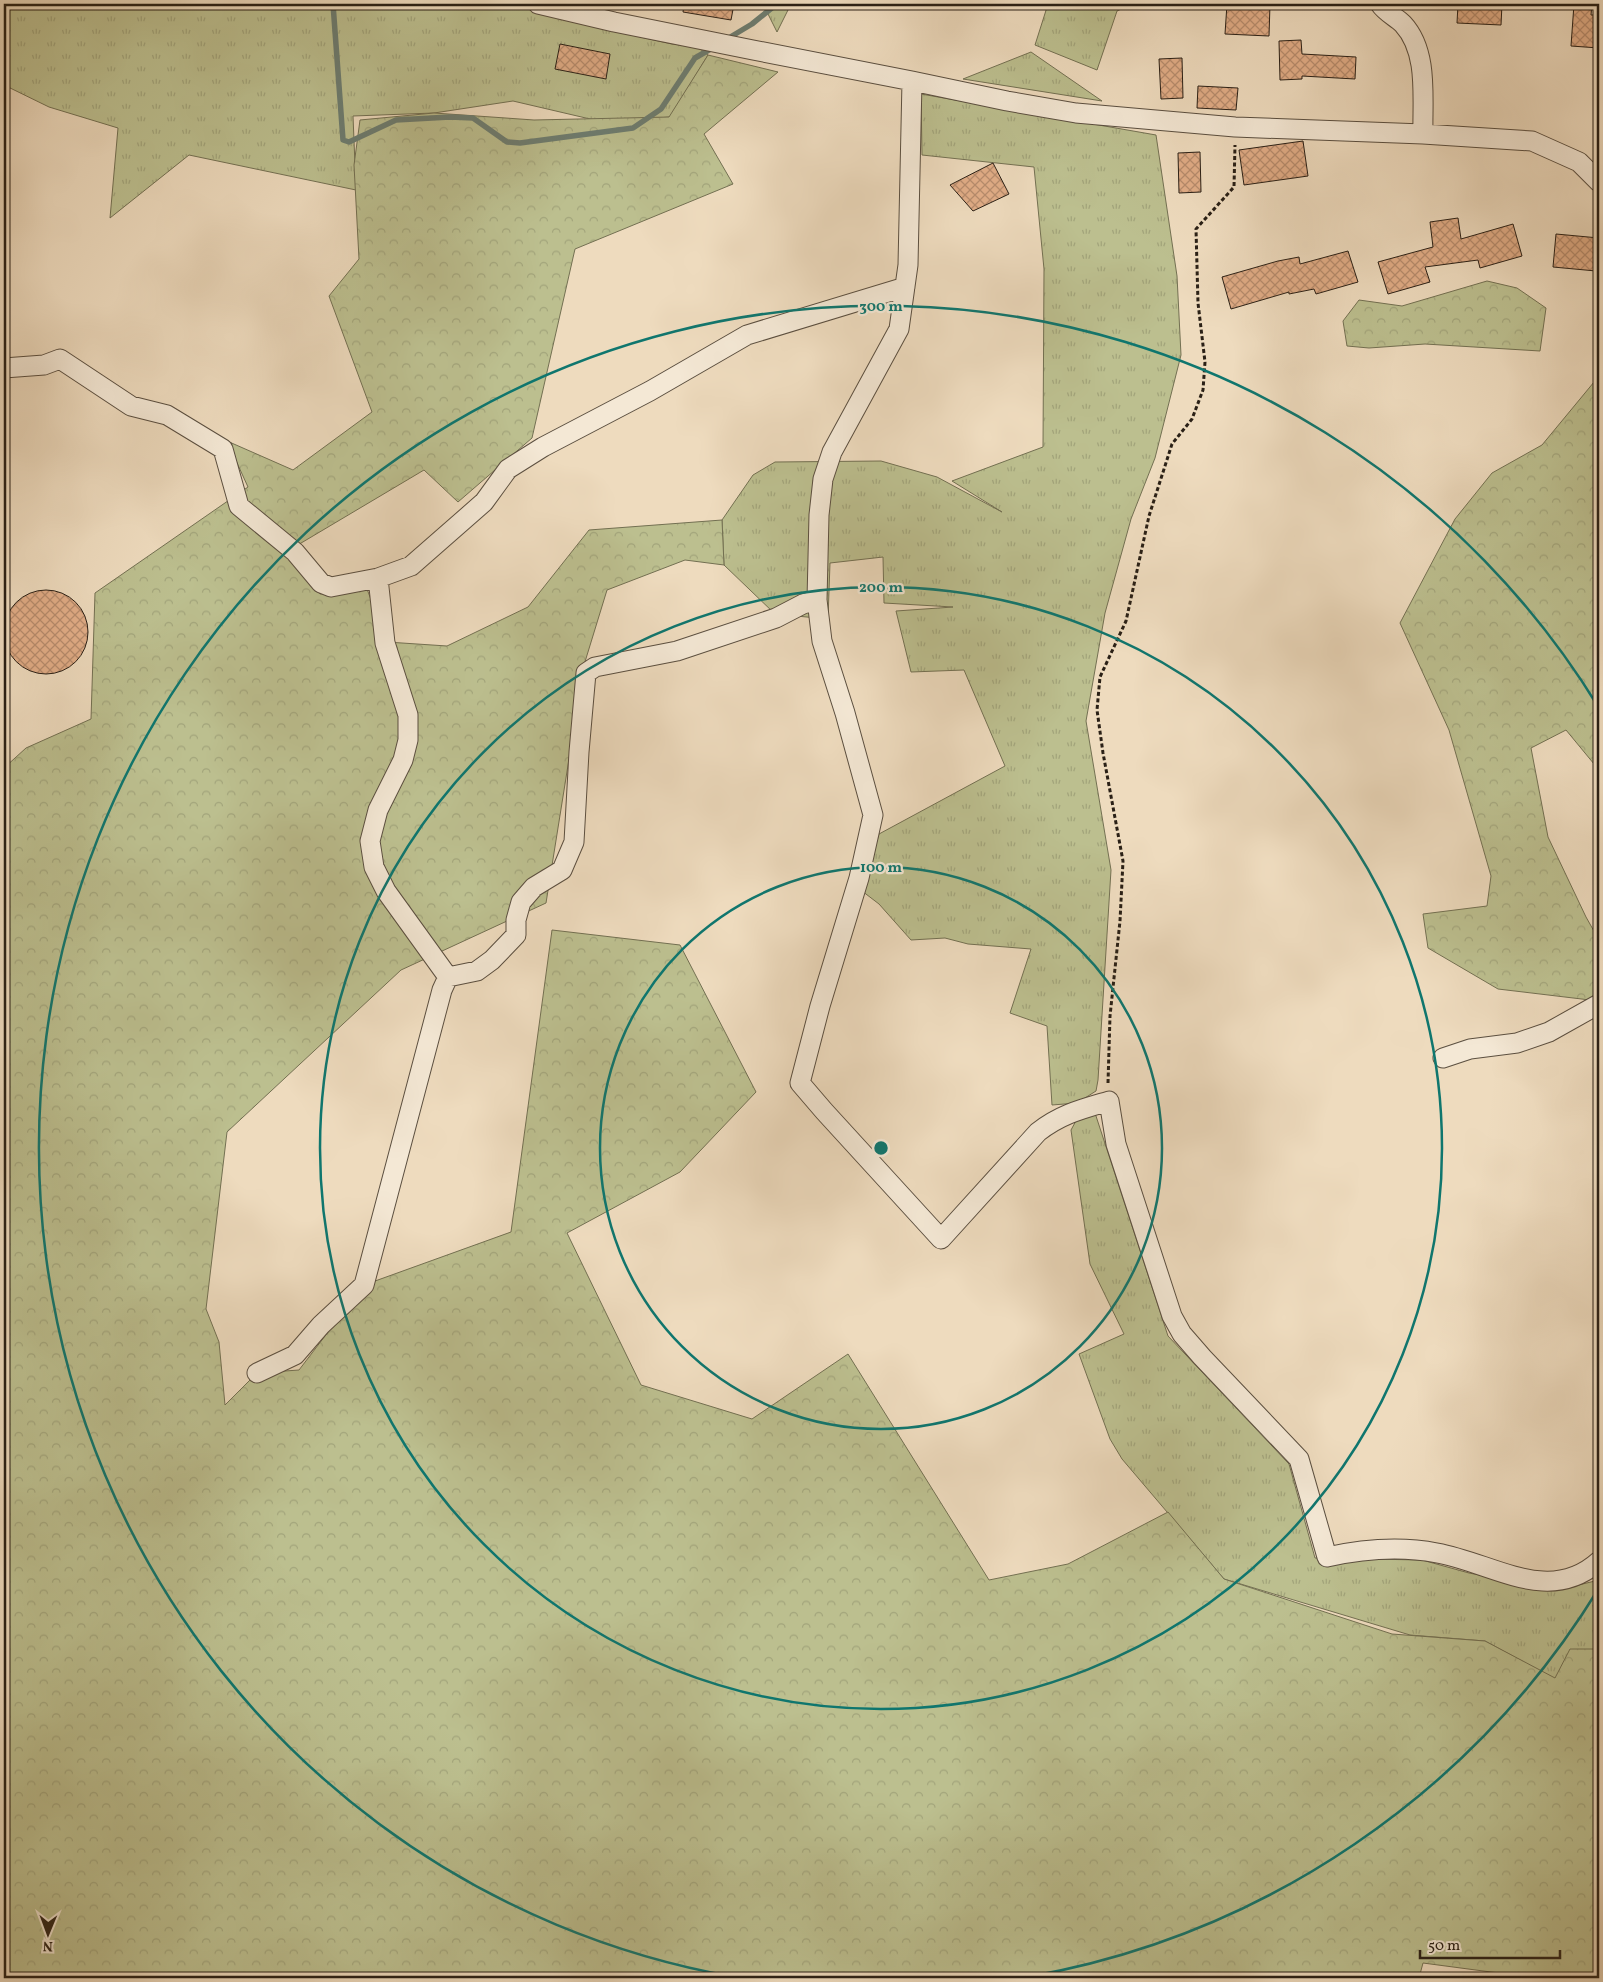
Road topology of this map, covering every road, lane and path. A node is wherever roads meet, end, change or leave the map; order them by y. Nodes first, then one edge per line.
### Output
1 (538, 4) edge
2 (1380, 4) edge
3 (912, 80) junction
4 (1235, 127) junction
5 (1422, 134) junction
6 (1599, 182) edge
7 (905, 287) junction
8 (4, 368) edge
9 (378, 578) junction
10 (816, 600) junction
11 (448, 977) junction
12 (1599, 1004) edge
13 (1443, 1058) dead end
14 (1109, 1101) junction
15 (257, 1373) dead end
16 (1599, 1561) edge

1 - 3 street
2 - 5 street
3 - 4 street
3 - 7 street
4 - 5 street
4 - 14 path
5 - 6 street
7 - 9 street
7 - 10 street
8 - 9 street
9 - 11 street
10 - 11 street
10 - 14 street
11 - 15 street
12 - 13 street
14 - 16 street

